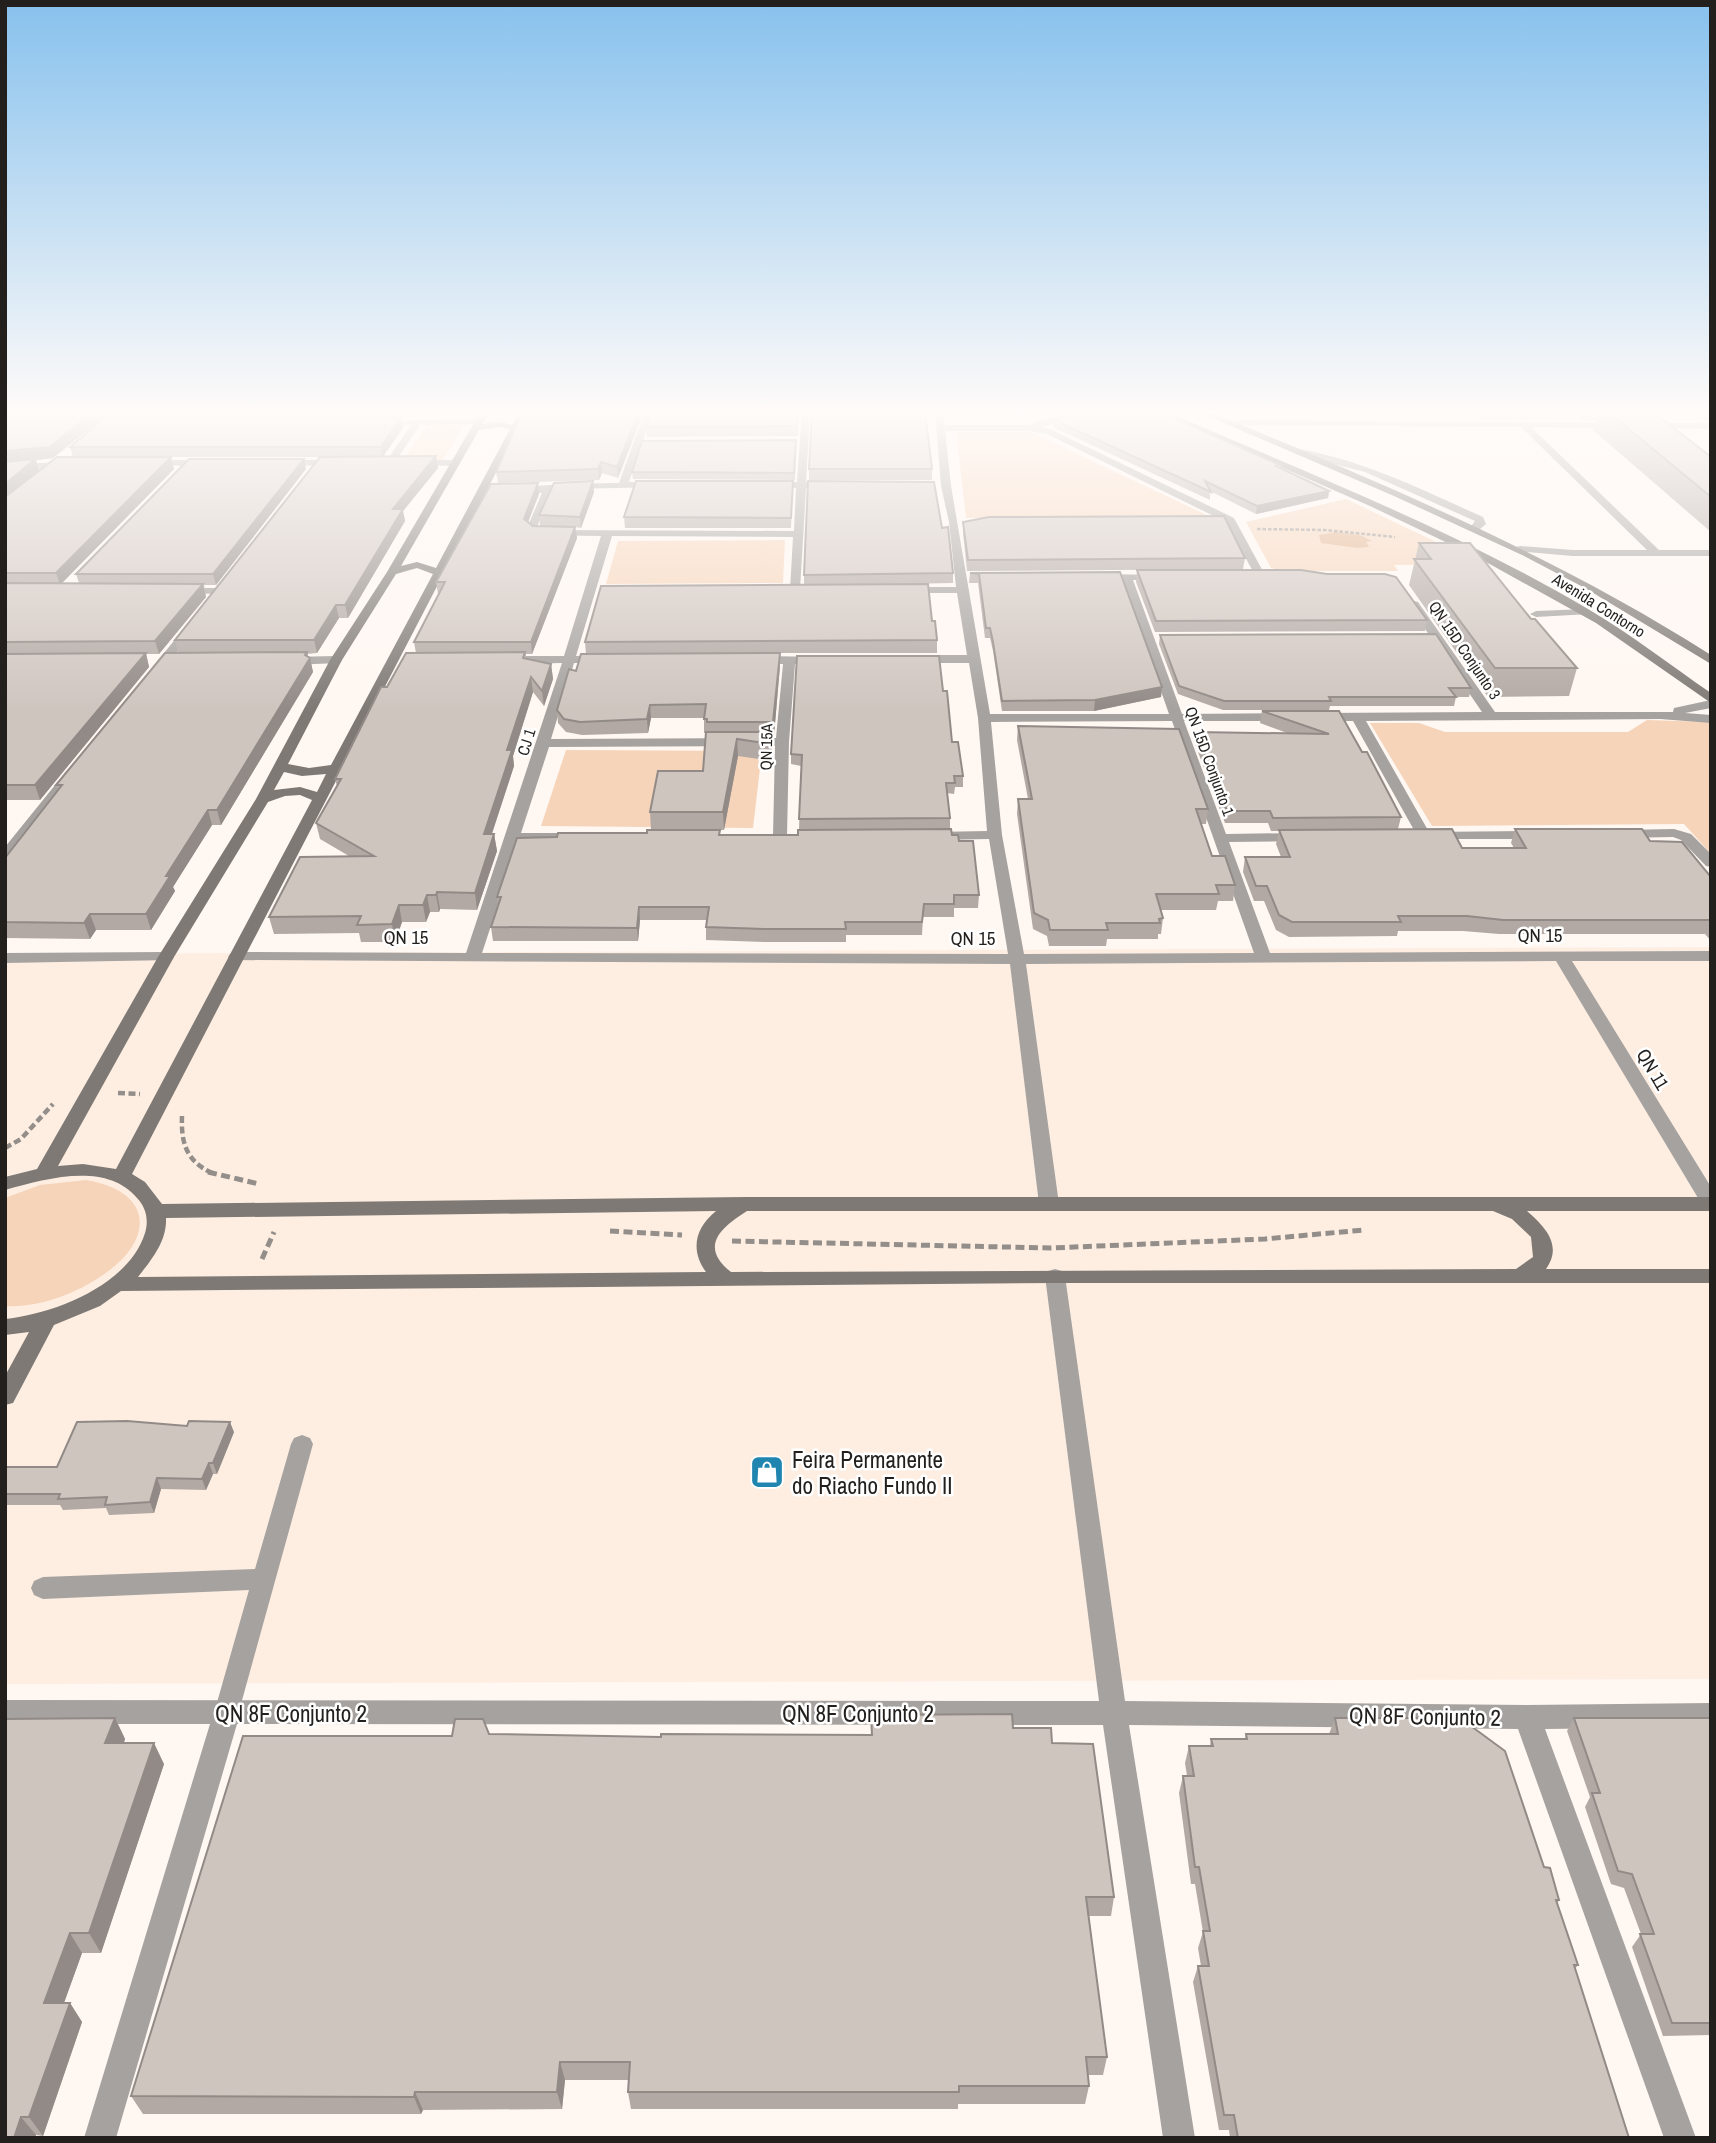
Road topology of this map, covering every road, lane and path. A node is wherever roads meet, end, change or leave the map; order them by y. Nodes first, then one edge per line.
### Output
1 (427, 511) edge
2 (475, 511) edge
3 (540, 511) edge
4 (799, 511) edge
5 (952, 511) edge
6 (1205, 511) edge
7 (1392, 511) edge
8 (1435, 511) edge
9 (1613, 511) edge
10 (1202, 521) edge
11 (954, 522) junction
12 (968, 522) edge
13 (1232, 525) junction
14 (798, 534) junction
15 (607, 535) junction
16 (1400, 538) dead end
17 (1520, 549) junction
18 (1573, 553) junction
19 (1711, 553) edge
20 (1657, 554) junction
21 (1542, 559) junction
22 (392, 572) junction
23 (438, 572) junction
24 (1246, 575) edge
25 (1260, 575) junction
26 (1273, 575) edge
27 (1179, 576) edge
28 (960, 577) junction
29 (974, 577) edge
30 (1084, 577) edge
31 (1125, 577) junction
32 (782, 590) edge
33 (795, 590) junction
34 (808, 590) edge
35 (899, 590) edge
36 (964, 590) junction
37 (168, 591) edge
38 (220, 591) edge
39 (1407, 595) edge
40 (1586, 612) junction
41 (1536, 614) dead end
42 (196, 621) edge
43 (1425, 637) edge
44 (1439, 637) junction
45 (567, 659) junction
46 (609, 659) edge
47 (907, 659) edge
48 (973, 659) junction
49 (336, 660) junction
50 (499, 660) edge
51 (748, 660) edge
52 (789, 660) junction
53 (829, 660) edge
54 (1711, 660) edge
55 (270, 661) edge
56 (147, 681) edge
57 (1711, 701) edge
58 (1660, 715) junction
59 (1357, 716) junction
60 (1491, 716) junction
61 (1175, 717) junction
62 (984, 718) junction
63 (1711, 719) edge
64 (782, 742) junction
65 (544, 743) junction
66 (80, 764) edge
67 (281, 766) junction
68 (338, 767) junction
69 (263, 799) junction
70 (321, 800) junction
71 (1549, 834) edge
72 (1605, 834) edge
73 (5, 835) edge
74 (21, 835) junction
75 (995, 835) junction
76 (603, 836) edge
77 (780, 836) edge
78 (914, 836) edge
79 (512, 837) junction
80 (1315, 837) edge
81 (1219, 838) junction
82 (5, 857) edge
83 (1711, 863) edge
84 (1263, 956) junction
85 (1560, 956) junction
86 (1711, 956) edge
87 (166, 957) junction
88 (236, 957) junction
89 (5, 958) edge
90 (472, 958) junction
91 (1017, 958) junction
92 (88, 1094) junction
93 (164, 1096) junction
94 (5, 1148) edge
95 (44, 1173) junction
96 (122, 1176) junction
97 (5, 1184) edge
98 (1480, 1203) junction
99 (746, 1204) junction
100 (1049, 1204) junction
101 (1711, 1204) edge
102 (285, 1209) junction
103 (156, 1210) junction
104 (1372, 1229) dead end
105 (596, 1230) dead end
106 (706, 1238) junction
107 (1521, 1275) junction
108 (1055, 1276) junction
109 (1711, 1276) edge
110 (727, 1279) junction
111 (251, 1282) junction
112 (118, 1284) junction
113 (46, 1320) junction
114 (5, 1327) edge
115 (5, 1397) edge
116 (302, 1444) dead end
117 (264, 1579) junction
118 (43, 1588) dead end
119 (5, 1712) edge
120 (227, 1713) junction
121 (1114, 1713) junction
122 (1711, 1715) edge
123 (1527, 1717) junction
124 (100, 2138) edge
125 (1179, 2138) edge
126 (1680, 2138) edge

1 - 22 main road
2 - 23 main road
3 - 15 street
4 - 14 street
5 - 11 street
6 - 13 street
7 - 40 main road, Avenida Contorno
8 - 17 main road, Avenida Contorno
9 - 20 street
10 - 13 street
11 - 12 street
11 - 28 street
13 - 16 path
13 - 25 street
14 - 15 street
14 - 33 street
15 - 45 street, CJ 1
17 - 18 street
17 - 21 main road, Avenida Contorno
18 - 20 street
18 - 21 street
19 - 20 street
21 - 54 main road, Avenida Contorno
22 - 23 main road
22 - 49 main road
23 - 68 main road
24 - 25 street
25 - 26 street
27 - 31 street
28 - 29 street
28 - 36 street
30 - 31 street
31 - 61 street, QN 15D Conjunto 1
32 - 33 street
33 - 34 street
35 - 36 street
36 - 48 street
37 - 38 street
39 - 44 street, QN 15D Conjunto 3
40 - 41 street
40 - 57 main road, Avenida Contorno
42 - 56 street
43 - 44 street
44 - 60 street, QN 15D Conjunto 3
45 - 46 street
45 - 50 street
45 - 65 street, CJ 1
47 - 48 street
48 - 62 street
49 - 55 street
49 - 67 main road
51 - 52 street
52 - 53 street
52 - 64 street, QN 15A
57 - 58 street
58 - 60 street
58 - 63 street
59 - 60 street
59 - 61 street
59 - 71 street
61 - 62 street
61 - 81 street, QN 15D Conjunto 1
62 - 75 street
64 - 65 street
64 - 77 street, QN 15A
65 - 79 street, CJ 1
66 - 74 street
67 - 68 main road
67 - 69 main road
68 - 70 main road
69 - 70 main road
69 - 87 main road
70 - 88 main road
72 - 83 street
73 - 74 street
74 - 82 street
75 - 78 street
75 - 91 street
76 - 79 street
79 - 90 street, CJ 1
80 - 81 street
81 - 84 street, QN 15D Conjunto 1
84 - 85 street, QN 15
84 - 91 street, QN 15
85 - 86 street, QN 15
85 - 101 street, QN 11
87 - 89 street
87 - 92 main road
88 - 90 street, QN 15
88 - 93 main road
90 - 91 street, QN 15
91 - 100 street
92 - 93 path
92 - 94 path
92 - 95 main road
93 - 96 main road
93 - 102 path
95 - 96 main road
95 - 97 main road
96 - 103 main road
98 - 100 main road
98 - 101 main road
98 - 107 main road
99 - 100 main road
99 - 102 main road
99 - 106 main road
102 - 103 main road
102 - 111 path
103 - 112 main road
104 - 106 path
105 - 106 path
106 - 110 main road
107 - 108 main road
107 - 109 main road
108 - 110 main road
108 - 121 street
110 - 111 main road
111 - 112 main road
112 - 113 main road
113 - 114 main road
113 - 115 main road
116 - 117 street
117 - 118 street
117 - 120 street
119 - 120 street, QN 8F Conjunto 2
120 - 121 street, QN 8F Conjunto 2
120 - 124 street
121 - 123 street, QN 8F Conjunto 2
121 - 125 street
122 - 123 street, QN 8F Conjunto 2
123 - 126 street

